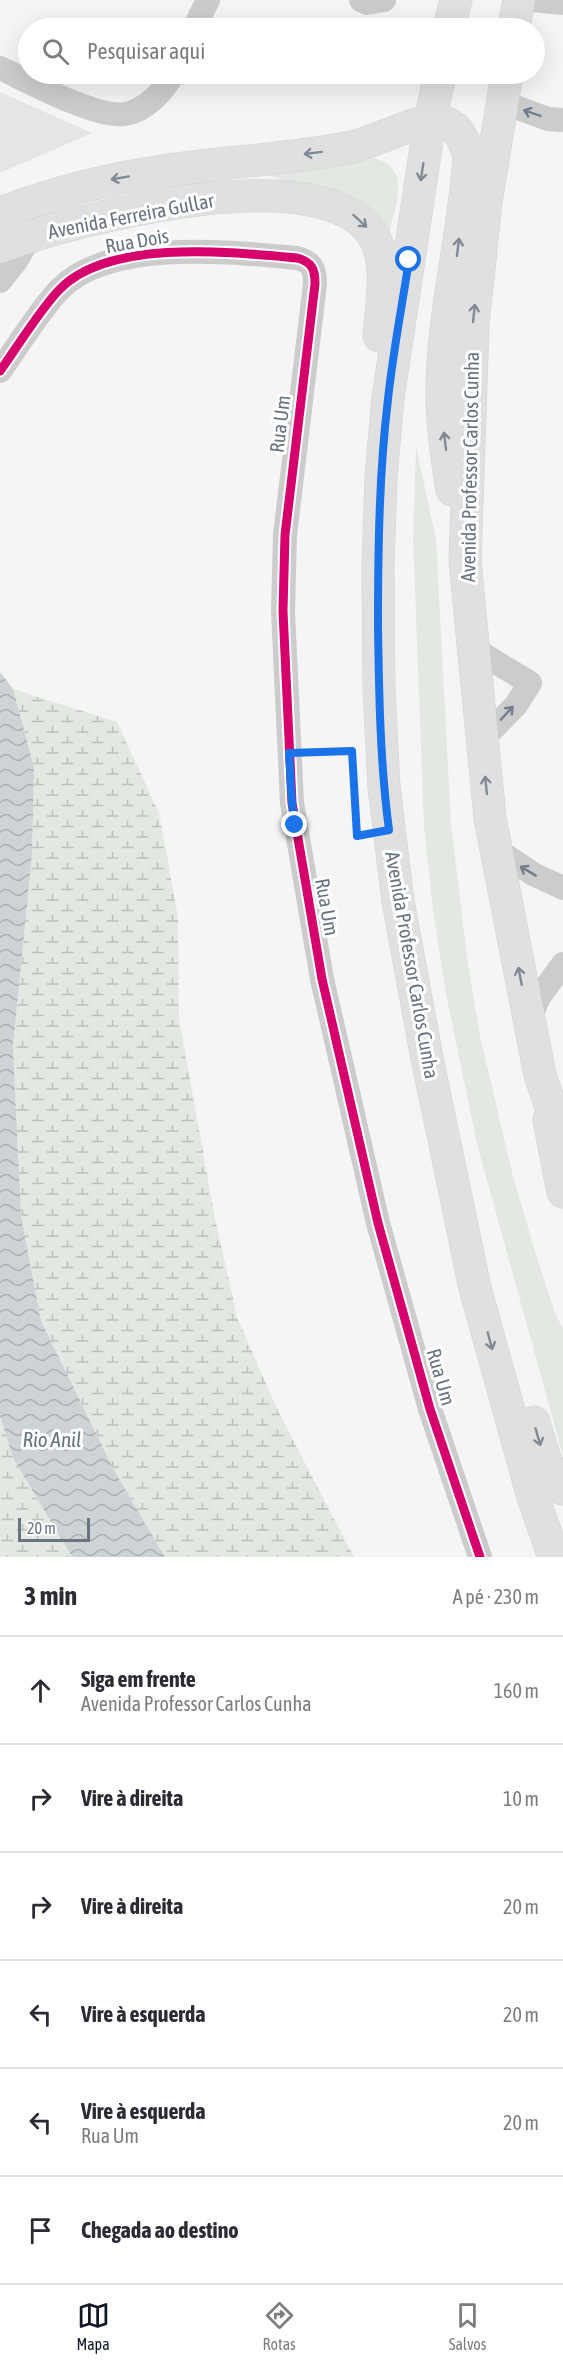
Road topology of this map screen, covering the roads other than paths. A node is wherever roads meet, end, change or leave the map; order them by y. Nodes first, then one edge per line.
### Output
1 (208, 0) edge
2 (361, 0) edge
3 (384, 0) edge
4 (456, 0) edge
5 (519, 0) edge
6 (532, 0) edge
7 (563, 3) edge
8 (199, 18) edge
9 (452, 18) edge
10 (516, 18) edge
11 (0, 68) edge
12 (18, 76) edge
13 (36, 84) edge
14 (165, 84) edge
15 (422, 84) edge
16 (438, 84) edge
17 (505, 88) edge
18 (563, 120) edge
19 (430, 121) junction
20 (356, 146) junction
21 (0, 213) edge
22 (30, 237) junction
23 (0, 247) edge
24 (292, 258) joint
25 (0, 282) edge
26 (0, 371) edge
27 (388, 398) junction
28 (465, 561) junction
29 (471, 647) junction
30 (482, 741) junction
31 (496, 849) junction
32 (563, 888) edge
33 (563, 964) edge
34 (528, 1022) junction
35 (427, 1058) junction
36 (540, 1075) junction
37 (563, 1142) edge
38 (563, 1192) edge
39 (563, 1489) edge
40 (480, 1557) edge
41 (554, 1557) edge

1 - 8 street
2 - 3 street
4 - 9 main road
5 - 10 main road
6 - 7 street
11 - 12 street
13 - 14 street
15 - 20 main road
16 - 19 main road, Avenida Professor Carlos Cunha
18 -> 17 street
28 -> 17 main road, Avenida Professor Carlos Cunha
19 - 20 main road, Avenida Ferreira Gullar
19 -> 27 main road, Avenida Professor Carlos Cunha
28 -> 19 main road
20 -> 21 main road, Avenida Ferreira Gullar
22 - 23 main road, Avenida Ferreira Gullar
22 - 25 street
22 -> 27 main road, Avenida Ferreira Gullar
24 - 26 street, Rua Dois
24 - 40 street, Rua Um
27 - 35 main road, Avenida Professor Carlos Cunha
28 - 29 main road, Avenida Professor Carlos Cunha
29 - 30 main road, Avenida Professor Carlos Cunha
30 -> 29 street
31 -> 30 main road, Avenida Professor Carlos Cunha
32 -> 31 street
34 -> 31 main road, Avenida Professor Carlos Cunha
33 - 34 street
34 - 36 main road, Avenida Professor Carlos Cunha
35 -> 39 main road
35 -> 41 main road, Avenida Professor Carlos Cunha
36 - 37 main road, Avenida Professor Carlos Cunha
36 - 38 main road

